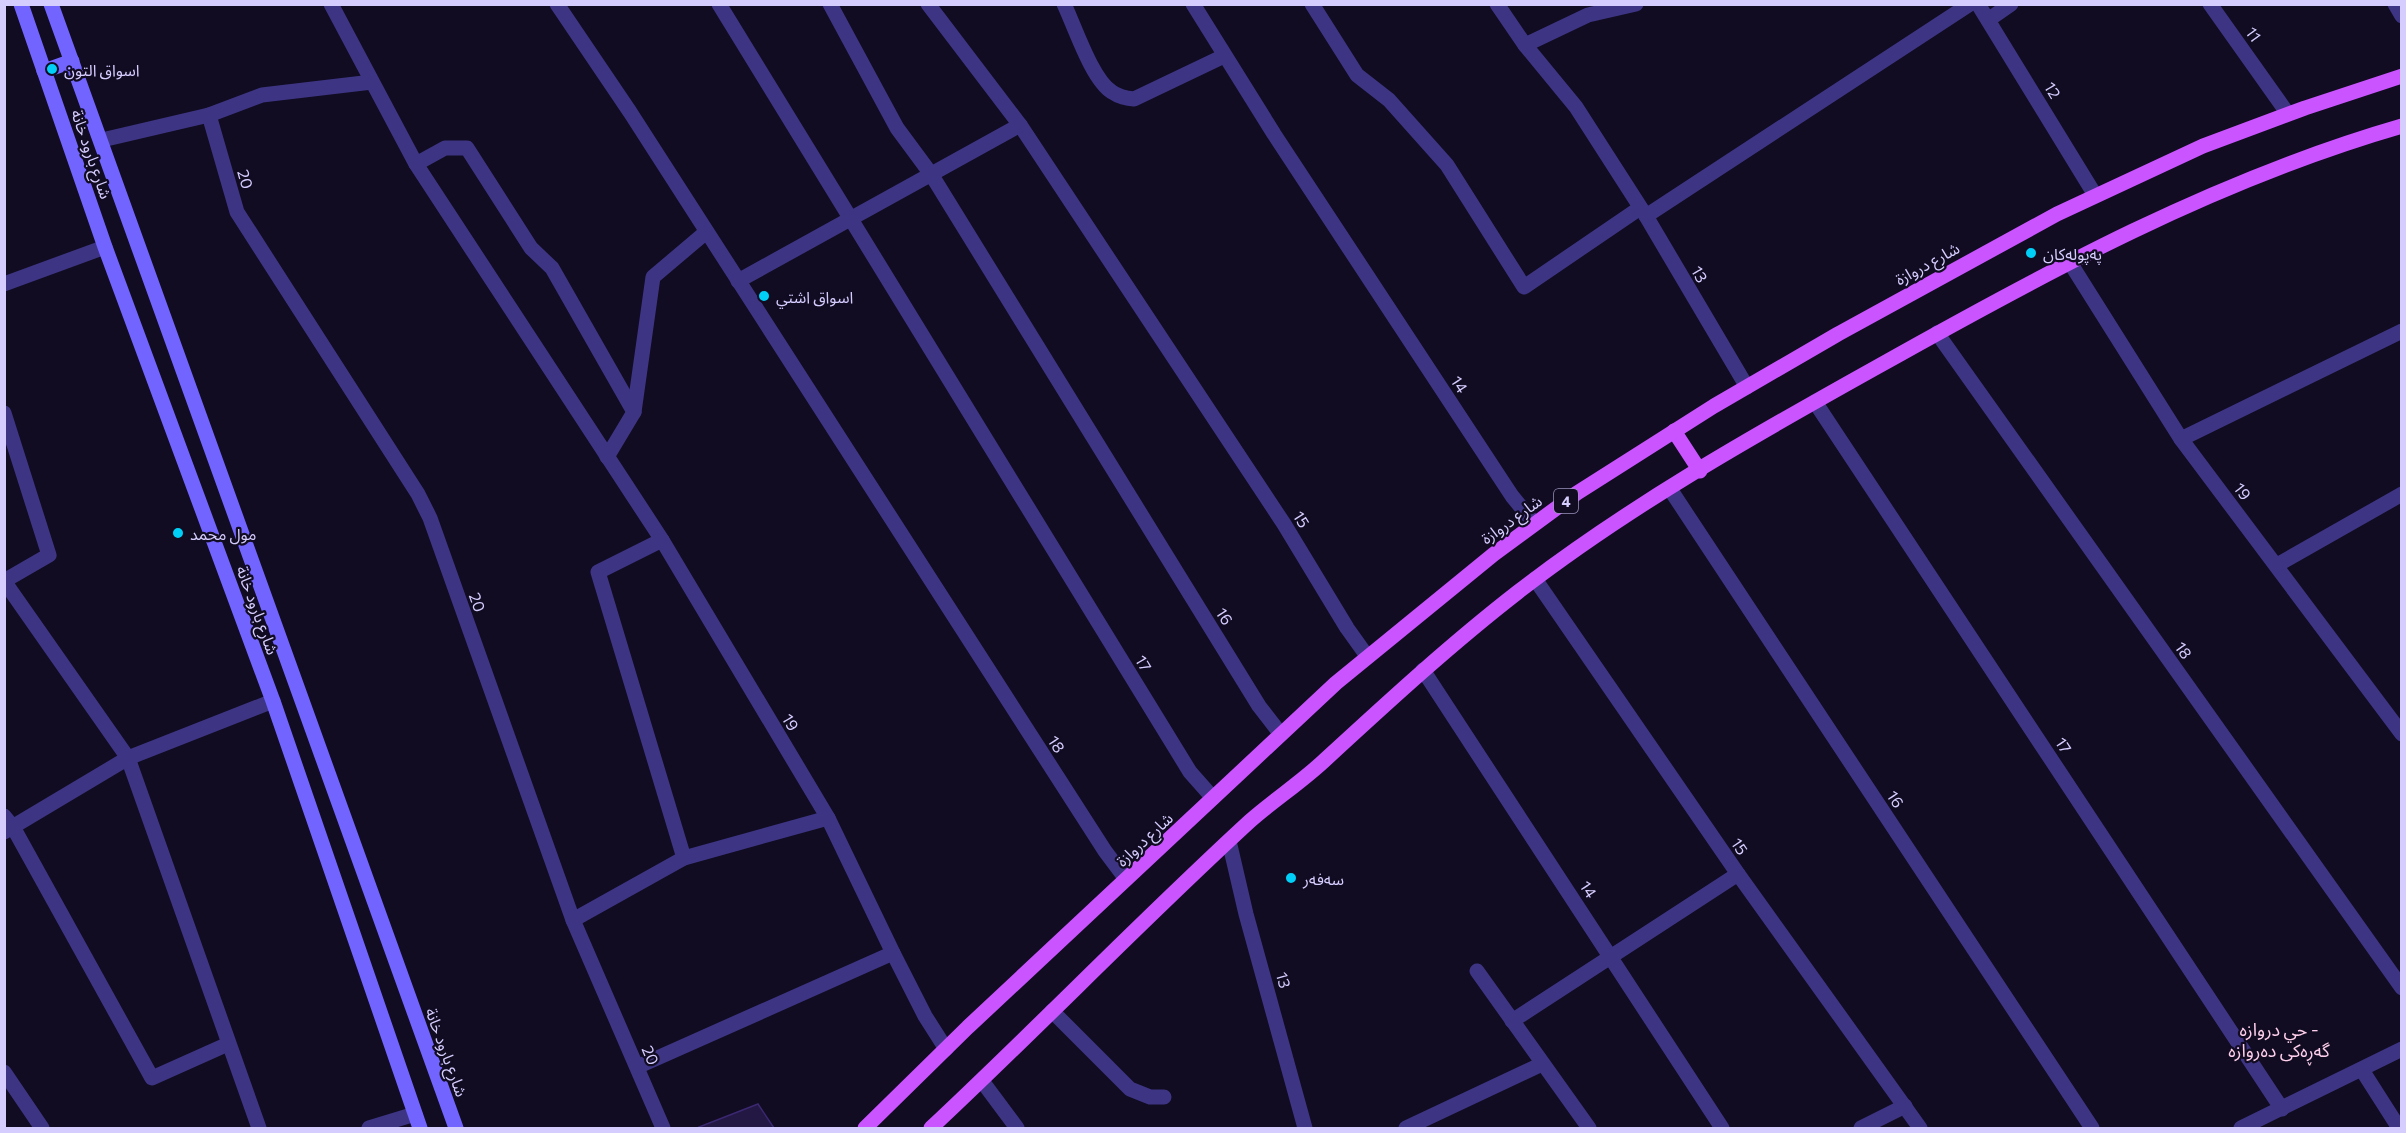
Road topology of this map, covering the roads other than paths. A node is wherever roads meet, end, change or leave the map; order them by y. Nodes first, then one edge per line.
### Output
1 (21, 4) edge
2 (51, 4) edge
3 (331, 4) edge
4 (557, 4) edge
5 (720, 4) edge
6 (830, 4) edge
7 (928, 4) edge
8 (1065, 4) edge
9 (1193, 4) edge
10 (1312, 4) edge
11 (1497, 4) edge
12 (1636, 4) edge
13 (1970, 4) edge
14 (1978, 4) edge
15 (2011, 4) edge
16 (2210, 4) edge
17 (2394, 4) edge
18 (1585, 10) edge
19 (2402, 16) edge
20 (1988, 20) junction
21 (1524, 45) junction
22 (1224, 56) junction
23 (72, 61) junction
24 (44, 71) junction
25 (2402, 76) edge
26 (372, 82) junction
27 (2288, 114) junction
28 (209, 115) junction
29 (1020, 125) junction
30 (2402, 126) edge
31 (102, 140) junction
32 (416, 165) junction
33 (931, 174) junction
34 (2095, 195) junction
35 (1643, 212) junction
36 (850, 217) junction
37 (705, 233) junction
38 (105, 247) junction
39 (2069, 261) junction
40 (738, 281) junction
41 (4, 284) edge
42 (2402, 331) edge
43 (1936, 333) junction
44 (1747, 387) junction
45 (1815, 402) junction
46 (634, 411) junction
47 (4, 413) edge
48 (1674, 431) junction
49 (2181, 439) junction
50 (607, 457) junction
51 (1700, 471) junction
52 (1670, 489) junction
53 (2402, 494) edge
54 (1534, 523) junction
55 (662, 540) junction
56 (2277, 565) junction
57 (1535, 579) junction
58 (1367, 656) junction
59 (1424, 670) junction
60 (273, 701) junction
61 (1280, 733) junction
62 (2402, 734) edge
63 (128, 758) junction
64 (1213, 798) junction
65 (828, 818) junction
66 (8, 825) edge
67 (1229, 842) junction
68 (684, 858) junction
69 (1738, 874) junction
70 (1126, 879) junction
71 (573, 920) junction
72 (893, 953) junction
73 (1612, 956) junction
74 (1477, 971) dead end
75 (2402, 988) edge
76 (1052, 1011) junction
77 (1512, 1021) junction
78 (228, 1044) junction
79 (946, 1048) junction
80 (2402, 1049) edge
81 (1542, 1064) junction
82 (637, 1067) junction
83 (2362, 1070) junction
84 (4, 1072) edge
85 (982, 1081) junction
86 (1164, 1097) dead end
87 (1905, 1106) junction
88 (2282, 1108) junction
89 (414, 1114) junction
90 (1430, 1124) edge
91 (42, 1128) edge
92 (259, 1128) edge
93 (369, 1128) edge
94 (420, 1128) edge
95 (456, 1128) edge
96 (663, 1128) edge
97 (865, 1128) edge
98 (932, 1128) edge
99 (1017, 1128) edge
100 (1305, 1128) edge
101 (1406, 1128) edge
102 (1589, 1128) edge
103 (1722, 1128) edge
104 (1861, 1128) edge
105 (1920, 1128) edge
106 (2092, 1128) edge
107 (2241, 1128) edge
108 (2399, 1128) edge

1 - 24 main road, شارع بارود خانة
2 - 23 main road, شارع بارود خانة
3 - 26 street, 19
4 - 37 street, 18
5 - 36 street, 17
6 - 33 street, 16
7 - 29 street, 15
8 - 22 street
9 - 22 street, 14
10 - 35 street
11 - 21 street, 13
12 - 18 street
13 - 35 street
14 - 20 street, 12
15 - 20 street
16 - 27 street, 11
17 - 19 street
18 - 21 street
20 - 34 street, 12
21 - 35 street, 13
22 - 54 street, 14
23 - 24 main road
23 - 31 main road, شارع بارود خانة
24 - 38 main road, شارع بارود خانة
25 - 27 main road, شارع دروازة / 4
26 - 28 street
26 - 32 street, 19
27 - 34 main road, شارع دروازة / 4
28 - 31 street
28 - 71 street, 20
29 - 33 street
29 - 58 street, 15
30 - 39 main road
31 - 95 main road, شارع بارود خانة
32 - 46 street
32 - 50 street, 19
33 - 36 street
33 - 61 street, 16
34 - 44 main road, شارع دروازة / 4
35 - 44 street, 13
36 - 40 street
36 - 64 street, 17
37 - 40 street, 18
37 - 46 street
38 - 41 street
38 - 60 main road, شارع بارود خانة
39 - 43 main road
39 - 49 street, 19
40 - 70 street, 18
42 - 49 street
43 - 45 main road
43 - 75 street, 18
44 - 48 main road, شارع دروازة / 4
45 - 51 main road
45 - 88 street, 17
46 - 50 street
47 - 63 street
48 - 51 main road
48 - 54 main road, شارع دروازة / 4
49 - 56 street, 19
50 - 55 street, 19
51 - 52 main road
52 - 57 main road
52 - 106 street, 16
53 - 56 street
54 - 58 main road, شارع دروازة / 4
55 - 65 street, 19
55 - 68 street
56 - 62 street, 19
57 - 59 main road
57 - 69 street, 15
58 - 61 main road, شارع دروازة / 4
59 - 67 main road
59 - 73 street, 14
60 - 63 street
60 - 89 main road, شارع بارود خانة
61 - 64 main road, شارع دروازة / 4
63 - 66 street
63 - 78 street
64 - 70 main road, شارع دروازة / 4
65 - 68 street
65 - 72 street, 19
66 - 78 street
67 - 76 main road
67 - 100 street, 13
68 - 71 street
69 - 73 street
69 - 87 street, 15
70 - 79 main road, شارع دروازة / 4
71 - 82 street, 20
72 - 79 street, 19
72 - 82 street
73 - 77 street
73 - 103 street, 14
74 - 77 street
76 - 85 main road
76 - 86 street
77 - 81 street
78 - 92 street
79 - 97 main road, شارع دروازة / 4
80 - 83 street
81 - 90 street
81 - 102 street
82 - 96 street, 20
83 - 88 street
83 - 108 street
84 - 91 street
85 - 98 main road
85 - 99 street
87 - 104 street
87 - 105 street, 15
88 - 107 street
89 - 93 street
89 - 94 main road, شارع بارود خانة
90 - 101 street

